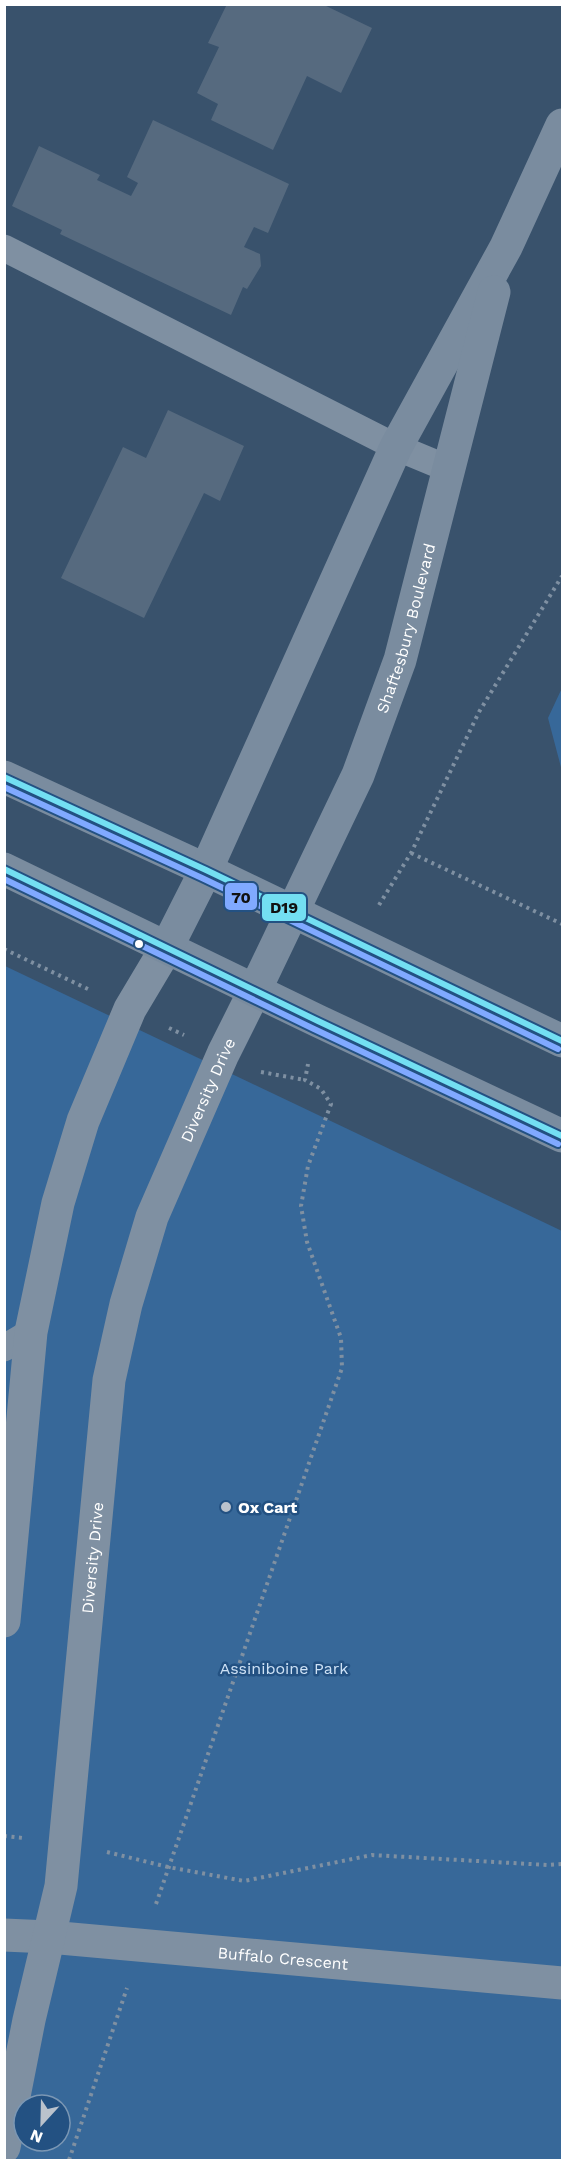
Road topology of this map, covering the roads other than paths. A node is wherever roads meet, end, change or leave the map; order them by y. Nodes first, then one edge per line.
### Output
1 (562, 125) edge
2 (506, 247) junction
3 (4, 248) edge
4 (396, 447) junction
5 (449, 469) junction
6 (4, 777) edge
7 (4, 869) edge
8 (206, 870) junction
9 (293, 912) junction
10 (167, 946) junction
11 (255, 990) junction
12 (562, 1041) edge
13 (562, 1136) edge
14 (18, 1340) edge
15 (10, 1520) edge
16 (4, 1622) edge
17 (4, 1935) edge
18 (50, 1937) junction
19 (562, 1983) edge
20 (4, 2147) edge

1 - 2 street, Shaftesbury Boulevard
2 - 4 street, Shaftesbury Boulevard
2 - 5 street, Shaftesbury Boulevard
3 - 4 lane
4 - 5 lane
4 - 8 street, Shaftesbury Boulevard
5 - 9 street, Shaftesbury Boulevard
6 - 8 street
7 - 10 street
8 - 9 street
8 - 10 street, Shaftesbury Boulevard
9 - 11 street, Shaftesbury Boulevard
9 - 12 street
10 - 11 street
10 - 14 street
11 - 13 street
11 - 18 street, Diversity Drive
14 - 15 street
15 - 16 street
17 - 18 street, Buffalo Crescent
18 - 19 street, Buffalo Crescent
18 - 20 street, Diversity Drive

